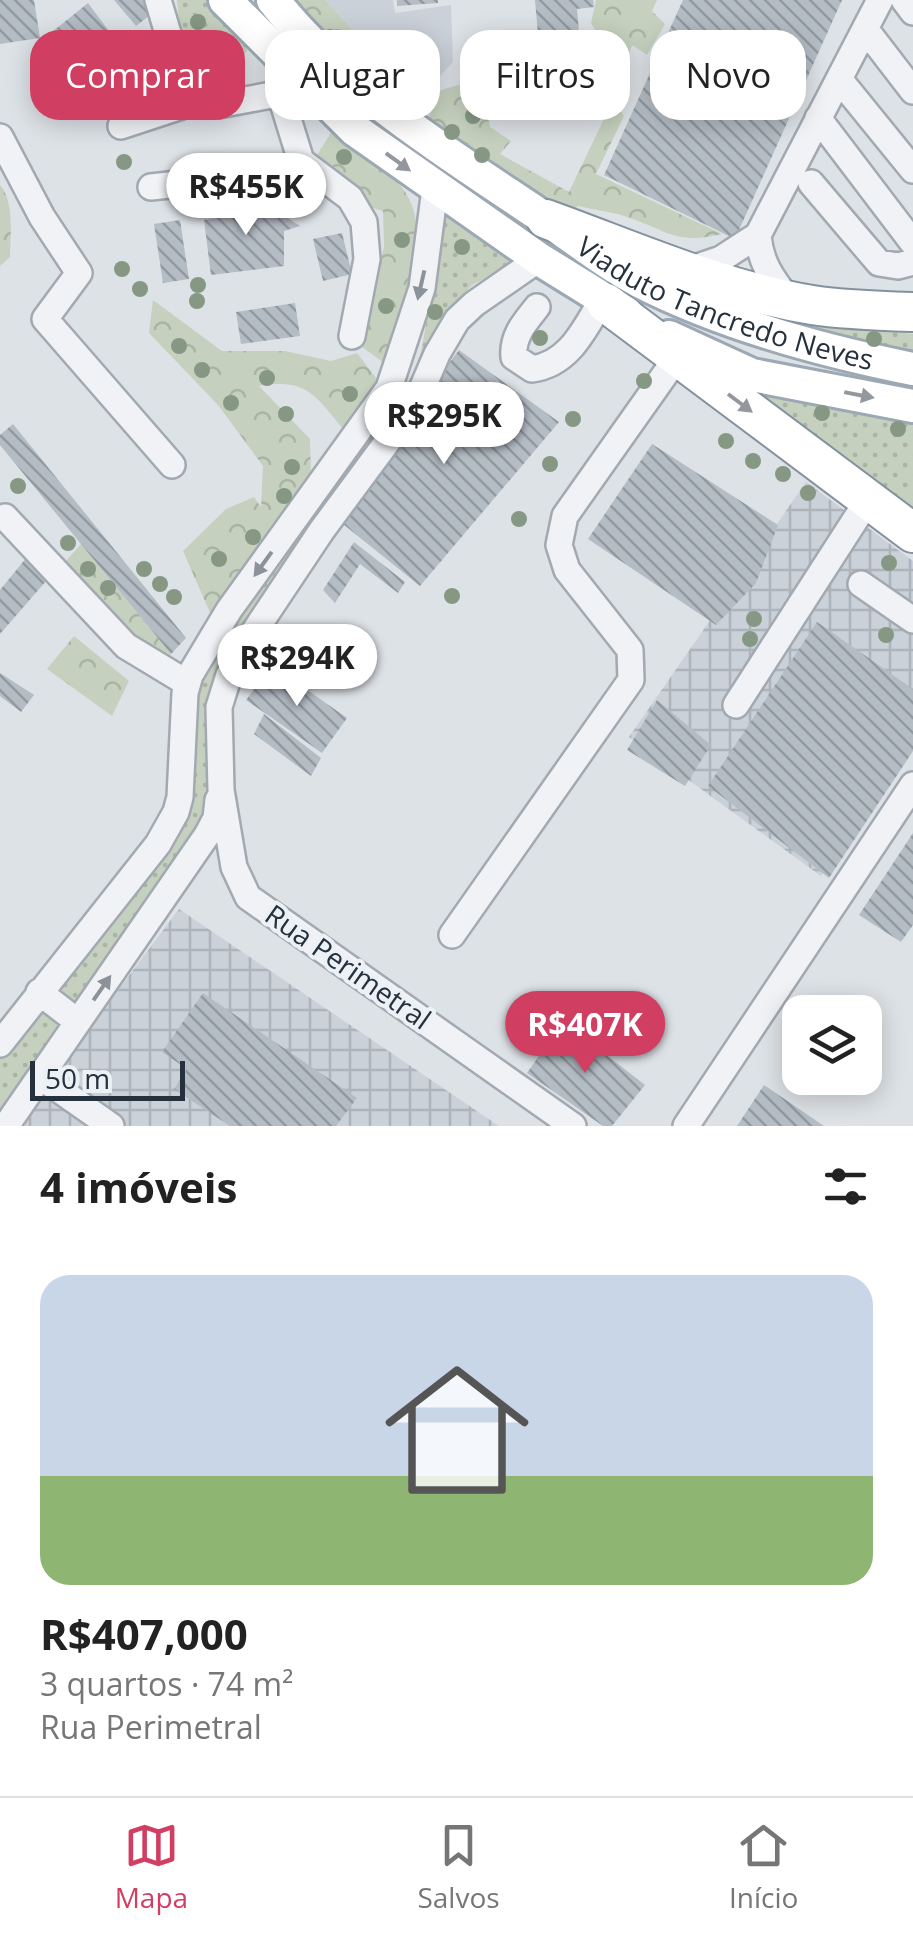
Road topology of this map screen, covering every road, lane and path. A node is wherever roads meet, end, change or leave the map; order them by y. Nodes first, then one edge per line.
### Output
1 (158, 0) edge
2 (226, 0) edge
3 (273, 0) edge
4 (880, 0) edge
5 (904, 0) edge
6 (913, 12) edge
7 (167, 30) edge
8 (866, 30) junction
9 (265, 51) edge
10 (839, 79) junction
11 (913, 91) edge
12 (818, 118) junction
13 (140, 120) edge
14 (298, 120) edge
15 (340, 120) edge
16 (122, 126) dead end
17 (0, 136) edge
18 (301, 162) junction
19 (913, 170) edge
20 (811, 183) dead end
21 (151, 187) dead end
22 (435, 189) junction
23 (546, 219) junction
24 (758, 236) junction
25 (913, 242) edge
26 (539, 259) junction
27 (913, 262) edge
28 (689, 270) junction
29 (788, 299) junction
30 (604, 302) junction
31 (537, 306) dead end
32 (913, 312) edge
33 (352, 336) dead end
34 (678, 356) junction
35 (913, 369) edge
36 (913, 406) edge
37 (172, 465) dead end
38 (868, 500) junction
39 (5, 517) dead end
40 (913, 533) edge
41 (860, 584) dead end
42 (913, 620) edge
43 (198, 658) junction
44 (229, 675) junction
45 (176, 678) junction
46 (736, 704) dead end
47 (183, 782) junction
48 (913, 785) edge
49 (221, 790) junction
50 (452, 935) dead end
51 (40, 992) junction
52 (78, 1022) junction
53 (0, 1044) edge
54 (41, 1077) junction
55 (6, 1126) edge
56 (111, 1126) edge
57 (572, 1126) edge
58 (686, 1126) edge

1 - 7 street
2 - 9 main road, Viaduto Tancredo Neves
3 - 23 main road, Viaduto Tancredo Neves
4 - 8 street
5 - 6 street
8 - 10 street
8 - 11 street
10 - 12 street
10 - 19 street
12 - 24 street
12 - 25 street
13 - 16 street
14 - 18 street
15 -> 22 main road, Viaduto Tancredo Neves
17 - 37 street
18 - 21 street
18 - 33 street
20 - 27 street
22 - 26 main road, Viaduto Tancredo Neves
22 -> 43 street
23 - 28 highway
23 - 35 main road, Viaduto Tancredo Neves
24 - 28 street
24 - 29 street
26 - 30 main road, Viaduto Tancredo Neves
26 - 44 street, Rua Perimetral
28 - 29 highway
29 - 32 highway
30 - 31 street
30 - 34 highway
30 -> 36 main road, Viaduto Tancredo Neves
34 -> 38 highway
34 - 50 street
38 - 40 highway
38 - 46 street
39 - 45 street
41 - 42 street
43 - 44 street
43 - 45 street
44 - 49 street, Rua Perimetral
45 - 47 street
47 - 49 street
47 - 51 street
48 - 58 street
52 -> 49 street
49 - 57 street, Rua Perimetral
51 - 52 street
51 - 53 street
52 - 54 street
54 - 55 street
54 - 56 street

